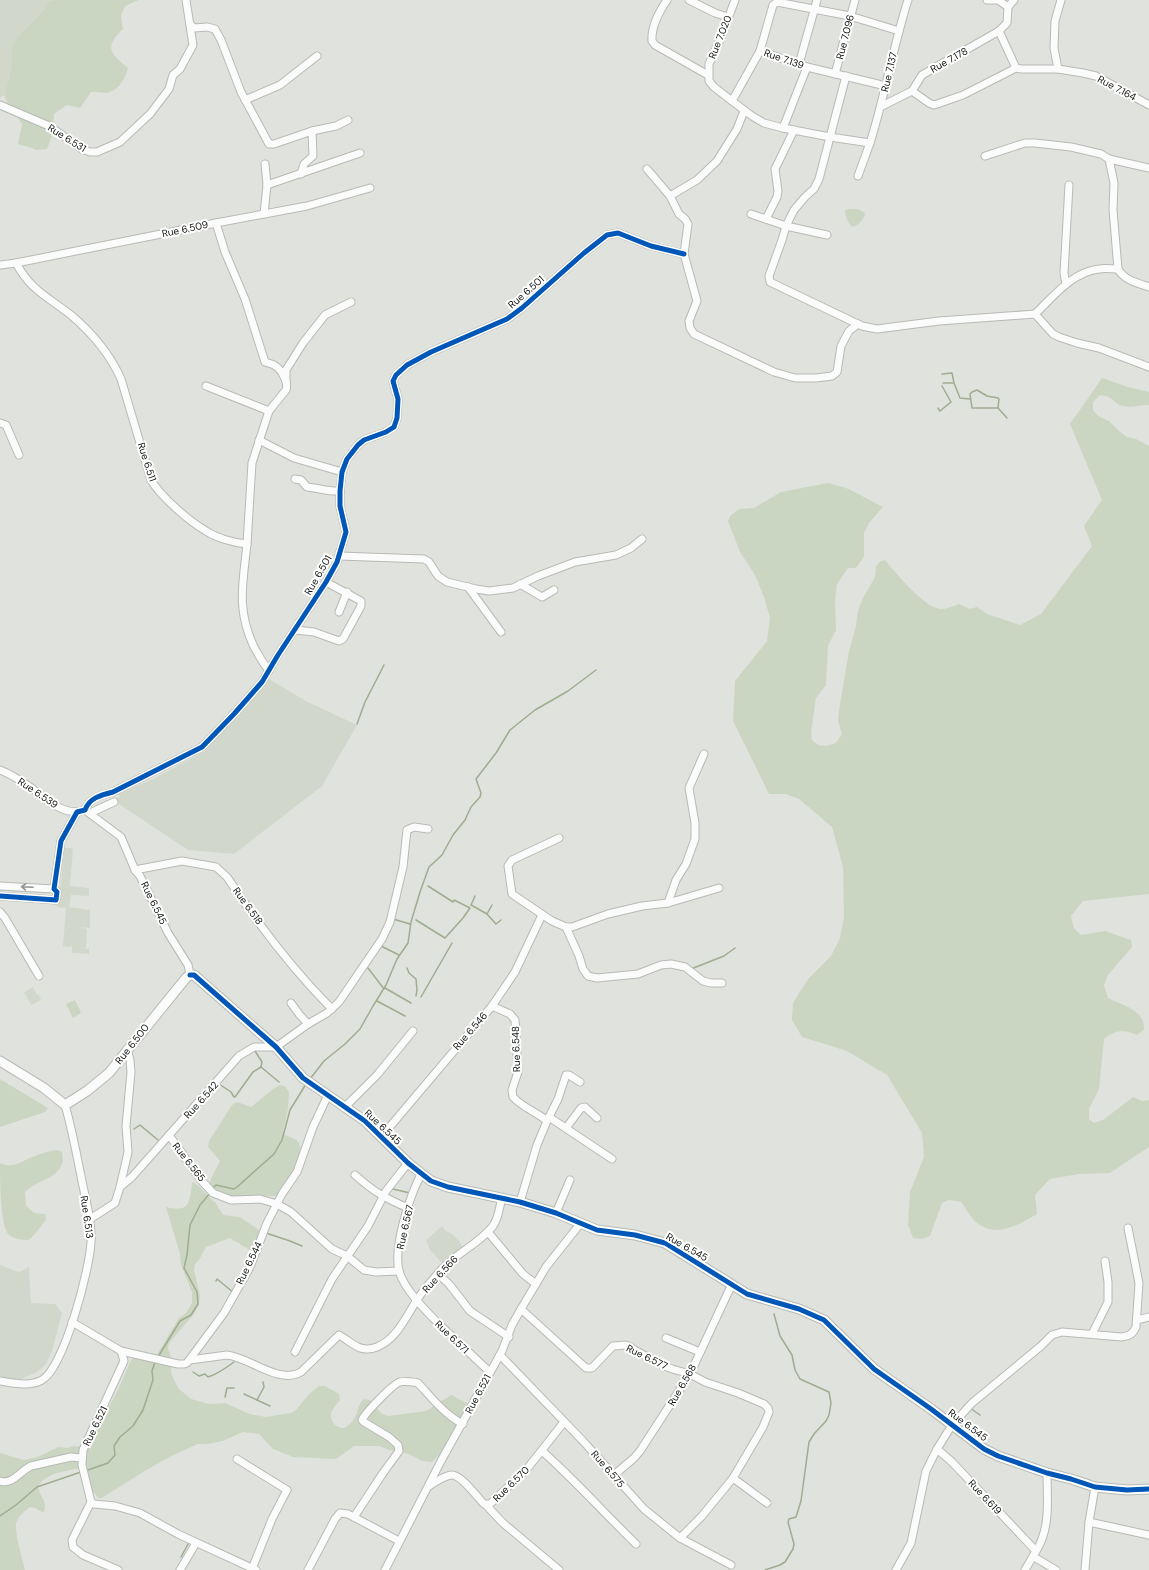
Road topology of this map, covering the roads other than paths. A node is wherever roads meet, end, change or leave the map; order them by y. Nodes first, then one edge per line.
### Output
1 (186, 0) edge
2 (667, 0) edge
3 (689, 0) edge
4 (734, 0) edge
5 (816, 0) edge
6 (855, 0) edge
7 (908, 0) edge
8 (987, 0) edge
9 (1014, 0) edge
10 (1061, 0) edge
11 (1008, 7) junction
12 (814, 8) junction
13 (850, 16) junction
14 (728, 17) junction
15 (190, 23) junction
16 (899, 31) junction
17 (1000, 31) junction
18 (760, 51) junction
19 (317, 56) dead end
20 (799, 64) junction
21 (808, 67) junction
22 (1016, 68) junction
23 (1058, 69) junction
24 (835, 74) junction
25 (708, 75) junction
26 (846, 76) junction
27 (886, 86) junction
28 (912, 91) junction
29 (245, 100) junction
30 (732, 101) junction
31 (0, 105) edge
32 (1149, 105) edge
33 (882, 106) junction
34 (744, 110) junction
35 (348, 120) dead end
36 (783, 128) junction
37 (794, 130) junction
38 (312, 131) junction
39 (830, 137) junction
40 (870, 143) junction
41 (360, 153) dead end
42 (985, 156) dead end
43 (1109, 158) junction
44 (265, 164) dead end
45 (1149, 168) edge
46 (647, 169) dead end
47 (301, 174) junction
48 (858, 176) dead end
49 (266, 185) junction
50 (1068, 185) dead end
51 (370, 188) dead end
52 (670, 196) junction
53 (264, 214) junction
54 (751, 214) dead end
55 (766, 219) junction
56 (216, 222) junction
57 (786, 226) junction
58 (827, 236) dead end
59 (684, 254) junction
60 (16, 263) junction
61 (0, 265) edge
62 (1118, 269) junction
63 (1066, 284) junction
64 (1149, 287) edge
65 (351, 302) dead end
66 (1035, 314) junction
67 (858, 324) junction
68 (1149, 368) edge
69 (286, 381) junction
70 (206, 386) dead end
71 (269, 411) junction
72 (0, 423) edge
73 (259, 440) junction
74 (19, 456) dead end
75 (342, 472) junction
76 (295, 479) dead end
77 (340, 491) junction
78 (642, 539) dead end
79 (247, 544) junction
80 (340, 556) junction
81 (326, 582) junction
82 (520, 584) junction
83 (468, 587) junction
84 (554, 590) dead end
85 (347, 592) junction
86 (339, 612) dead end
87 (295, 630) junction
88 (501, 632) dead end
89 (269, 670) junction
90 (704, 754) dead end
91 (0, 770) edge
92 (114, 802) dead end
93 (77, 812) junction
94 (88, 812) junction
95 (428, 829) dead end
96 (560, 838) dead end
97 (135, 870) junction
98 (0, 886) edge
99 (719, 888) dead end
100 (54, 889) junction
101 (0, 896) edge
102 (668, 903) junction
103 (0, 912) edge
104 (542, 915) junction
105 (566, 927) junction
106 (190, 975) junction
107 (39, 976) dead end
108 (722, 983) dead end
109 (291, 1003) dead end
110 (492, 1006) junction
111 (332, 1009) junction
112 (308, 1024) junction
113 (412, 1031) dead end
114 (276, 1046) junction
115 (127, 1049) junction
116 (0, 1061) edge
117 (580, 1082) dead end
118 (328, 1095) junction
119 (65, 1105) junction
120 (346, 1106) junction
121 (597, 1118) dead end
122 (548, 1119) junction
123 (566, 1128) junction
124 (169, 1135) junction
125 (382, 1136) junction
126 (612, 1159) dead end
127 (408, 1163) junction
128 (421, 1174) junction
129 (355, 1175) dead end
130 (570, 1180) dead end
131 (120, 1187) junction
132 (383, 1197) junction
133 (502, 1198) junction
134 (520, 1202) junction
135 (277, 1204) junction
136 (408, 1208) junction
137 (556, 1213) junction
138 (90, 1219) junction
139 (580, 1224) junction
140 (1128, 1228) dead end
141 (488, 1232) junction
142 (347, 1256) junction
143 (1104, 1261) dead end
144 (399, 1271) junction
145 (438, 1274) junction
146 (536, 1284) junction
147 (732, 1284) junction
148 (417, 1300) junction
149 (520, 1309) junction
150 (1149, 1317) edge
151 (1137, 1320) junction
152 (72, 1322) junction
153 (1092, 1334) junction
154 (509, 1337) junction
155 (666, 1338) dead end
156 (122, 1351) junction
157 (295, 1352) dead end
158 (700, 1352) junction
159 (500, 1355) junction
160 (190, 1360) junction
161 (490, 1372) junction
162 (690, 1374) junction
163 (0, 1381) edge
164 (564, 1422) junction
165 (463, 1424) junction
166 (952, 1425) junction
167 (937, 1449) junction
168 (542, 1451) junction
169 (82, 1458) junction
170 (237, 1459) dead end
171 (1047, 1473) junction
172 (614, 1475) junction
173 (733, 1478) junction
174 (0, 1481) edge
175 (428, 1486) junction
176 (1095, 1487) junction
177 (1149, 1489) edge
178 (91, 1502) junction
179 (767, 1503) dead end
180 (486, 1505) junction
181 (354, 1517) junction
182 (1089, 1522) junction
183 (1149, 1535) edge
184 (680, 1538) junction
185 (399, 1541) junction
186 (196, 1543) junction
187 (636, 1544) dead end
188 (1035, 1554) junction
189 (731, 1565) dead end
190 (254, 1569) edge
191 (118, 1570) edge
192 (180, 1570) edge
193 (308, 1570) edge
194 (385, 1570) edge
195 (559, 1570) edge
196 (896, 1570) edge
197 (1025, 1570) edge
198 (1056, 1570) edge
199 (1085, 1570) edge

1 - 15 street, Rue 6.531
2 - 25 street
3 - 14 street
4 - 14 street, Rue 7.020
5 - 12 street
6 - 13 street, Rue 7.096
7 - 16 street, Rue 7.137
8 - 11 street
9 - 11 street
10 - 23 street
11 - 17 street
12 - 13 street, Rue 7.139
12 - 18 street, Rue 7.139
12 - 20 street
13 - 16 street, Rue 7.139
13 - 24 street, Rue 7.096
14 - 25 street, Rue 7.020
15 - 29 street
15 - 31 street, Rue 6.531
16 - 27 street, Rue 7.137
17 - 22 street
17 - 28 street, Rue 7.178
18 - 20 street, Rue 7.139
18 - 30 street
19 - 29 street
20 - 21 street, Rue 7.139
21 - 24 street, Rue 7.139
21 - 36 street
22 - 23 street, Rue 7.164
22 - 28 street
23 - 32 street, Rue 7.164
24 - 26 street, Rue 7.139
25 - 30 street
26 - 27 street, Rue 7.139
26 - 39 street
27 - 33 street, Rue 7.137
28 - 33 street, Rue 7.178
29 - 38 street
30 - 34 street
33 - 40 street, Rue 7.137
34 - 36 street
34 - 52 street
35 - 38 street
36 - 37 street
37 - 39 street
37 - 55 street
38 - 47 street
39 - 40 street
39 - 57 street
40 - 48 street, Rue 7.137
41 - 47 street
42 - 43 street
43 - 45 street
43 - 62 street
44 - 49 street
46 - 52 street
47 - 49 street
49 - 53 street
50 - 63 street
51 - 53 street, Rue 6.509
52 - 59 street
53 - 56 street, Rue 6.509
54 - 55 street
55 - 57 street
56 - 60 street, Rue 6.509
56 - 69 street
57 - 58 street
57 - 67 street
59 - 67 street
59 - 75 street, Rue 6.501
60 - 61 street, Rue 6.509
60 - 79 street, Rue 6.511
62 - 63 street
62 - 64 street
63 - 66 street
65 - 69 street
66 - 67 street
66 - 68 street
69 - 71 street
70 - 71 street
71 - 73 street
72 - 74 street
73 - 75 street
73 - 79 street
75 - 77 street, Rue 6.501
76 - 77 street
77 - 80 street, Rue 6.501
78 - 82 street
79 - 89 street
80 - 81 street, Rue 6.501
80 - 83 street
81 - 85 street
81 - 87 street, Rue 6.501
82 - 83 street
82 - 84 street
83 - 88 street
85 - 86 street
85 - 87 street
87 - 89 street, Rue 6.501
89 - 94 street, Rue 6.501
90 - 102 street
91 - 93 street, Rue 6.539
92 - 94 street
93 - 94 street
93 - 100 street
94 - 97 street, Rue 6.545
95 - 111 street
96 - 104 street
97 - 106 street, Rue 6.545
97 - 111 street, Rue 6.518
100 -> 98 street
99 - 102 street
100 - 101 street
102 - 105 street
103 - 107 street
104 - 105 street
104 - 110 street, Rue 6.546
105 - 108 street
106 - 114 street, Rue 6.545
106 - 115 street, Rue 6.500
109 - 112 street
110 - 122 street, Rue 6.548
110 - 125 street, Rue 6.546
111 - 112 street
112 - 114 street
113 - 120 street
114 - 118 street, Rue 6.545
114 - 124 street, Rue 6.542
115 - 119 street, Rue 6.500
115 - 131 street
116 - 119 street
117 - 122 street
118 - 120 street, Rue 6.545
118 - 135 street, Rue 6.544
119 - 138 street, Rue 6.513
120 - 125 street, Rue 6.545
121 - 123 street
122 - 123 street
122 - 134 street
123 - 126 street
124 - 131 street, Rue 6.542
124 - 135 street, Rue 6.565
125 - 127 street, Rue 6.545
127 - 128 street, Rue 6.545
127 - 132 street
128 - 133 street, Rue 6.545
128 - 136 street, Rue 6.567
129 - 132 street
130 - 137 street
131 - 138 street, Rue 6.542
132 - 136 street
132 - 142 street
133 - 134 street, Rue 6.545
133 - 141 street, Rue 6.566
134 - 137 street, Rue 6.545
135 - 142 street, Rue 6.565
135 - 160 street, Rue 6.544
136 - 144 street, Rue 6.567
137 - 139 street, Rue 6.545
138 - 152 street, Rue 6.513
139 - 146 street, Rue 6.521
139 - 147 street, Rue 6.545
140 - 151 street
141 - 145 street, Rue 6.566
141 - 146 street
142 - 144 street, Rue 6.565
142 - 157 street
143 - 153 street
144 - 148 street, Rue 6.567
145 - 148 street, Rue 6.566
145 - 154 street
146 - 149 street, Rue 6.521
147 - 158 street, Rue 6.568
147 - 166 street, Rue 6.545
148 - 160 street, Rue 6.566
148 - 161 street, Rue 6.571
149 - 154 street, Rue 6.521
149 - 162 street, Rue 6.577
150 - 151 street
151 - 153 street
152 - 156 street
152 - 163 street, Rue 6.513
153 - 166 street
154 - 159 street, Rue 6.521
155 - 158 street
156 - 160 street
156 - 169 street, Rue 6.521
158 - 162 street, Rue 6.568
159 - 161 street, Rue 6.521
159 - 164 street, Rue 6.575
161 - 165 street, Rue 6.521
162 - 172 street, Rue 6.568
162 - 173 street, Rue 6.577
164 - 168 street, Rue 6.570
164 - 172 street, Rue 6.575
165 - 175 street, Rue 6.521
165 - 181 street
166 - 167 street
166 - 171 street, Rue 6.545
167 - 188 street, Rue 6.619
167 - 196 street
168 - 180 street, Rue 6.570
168 - 187 street
169 - 174 street
169 - 178 street, Rue 6.521
170 - 190 street
171 - 176 street, Rue 6.545
171 - 188 street
172 - 184 street, Rue 6.575
173 - 179 street
173 - 184 street
175 - 180 street, Rue 6.570
175 - 185 street, Rue 6.521
176 - 177 street, Rue 6.545
176 - 182 street
178 - 186 street
178 - 191 street
180 - 195 street
181 - 185 street
181 - 193 street
182 - 183 street
182 - 199 street
184 - 189 street, Rue 6.575
185 - 194 street, Rue 6.521
186 - 190 street
186 - 192 street
188 - 197 street
188 - 198 street, Rue 6.619

